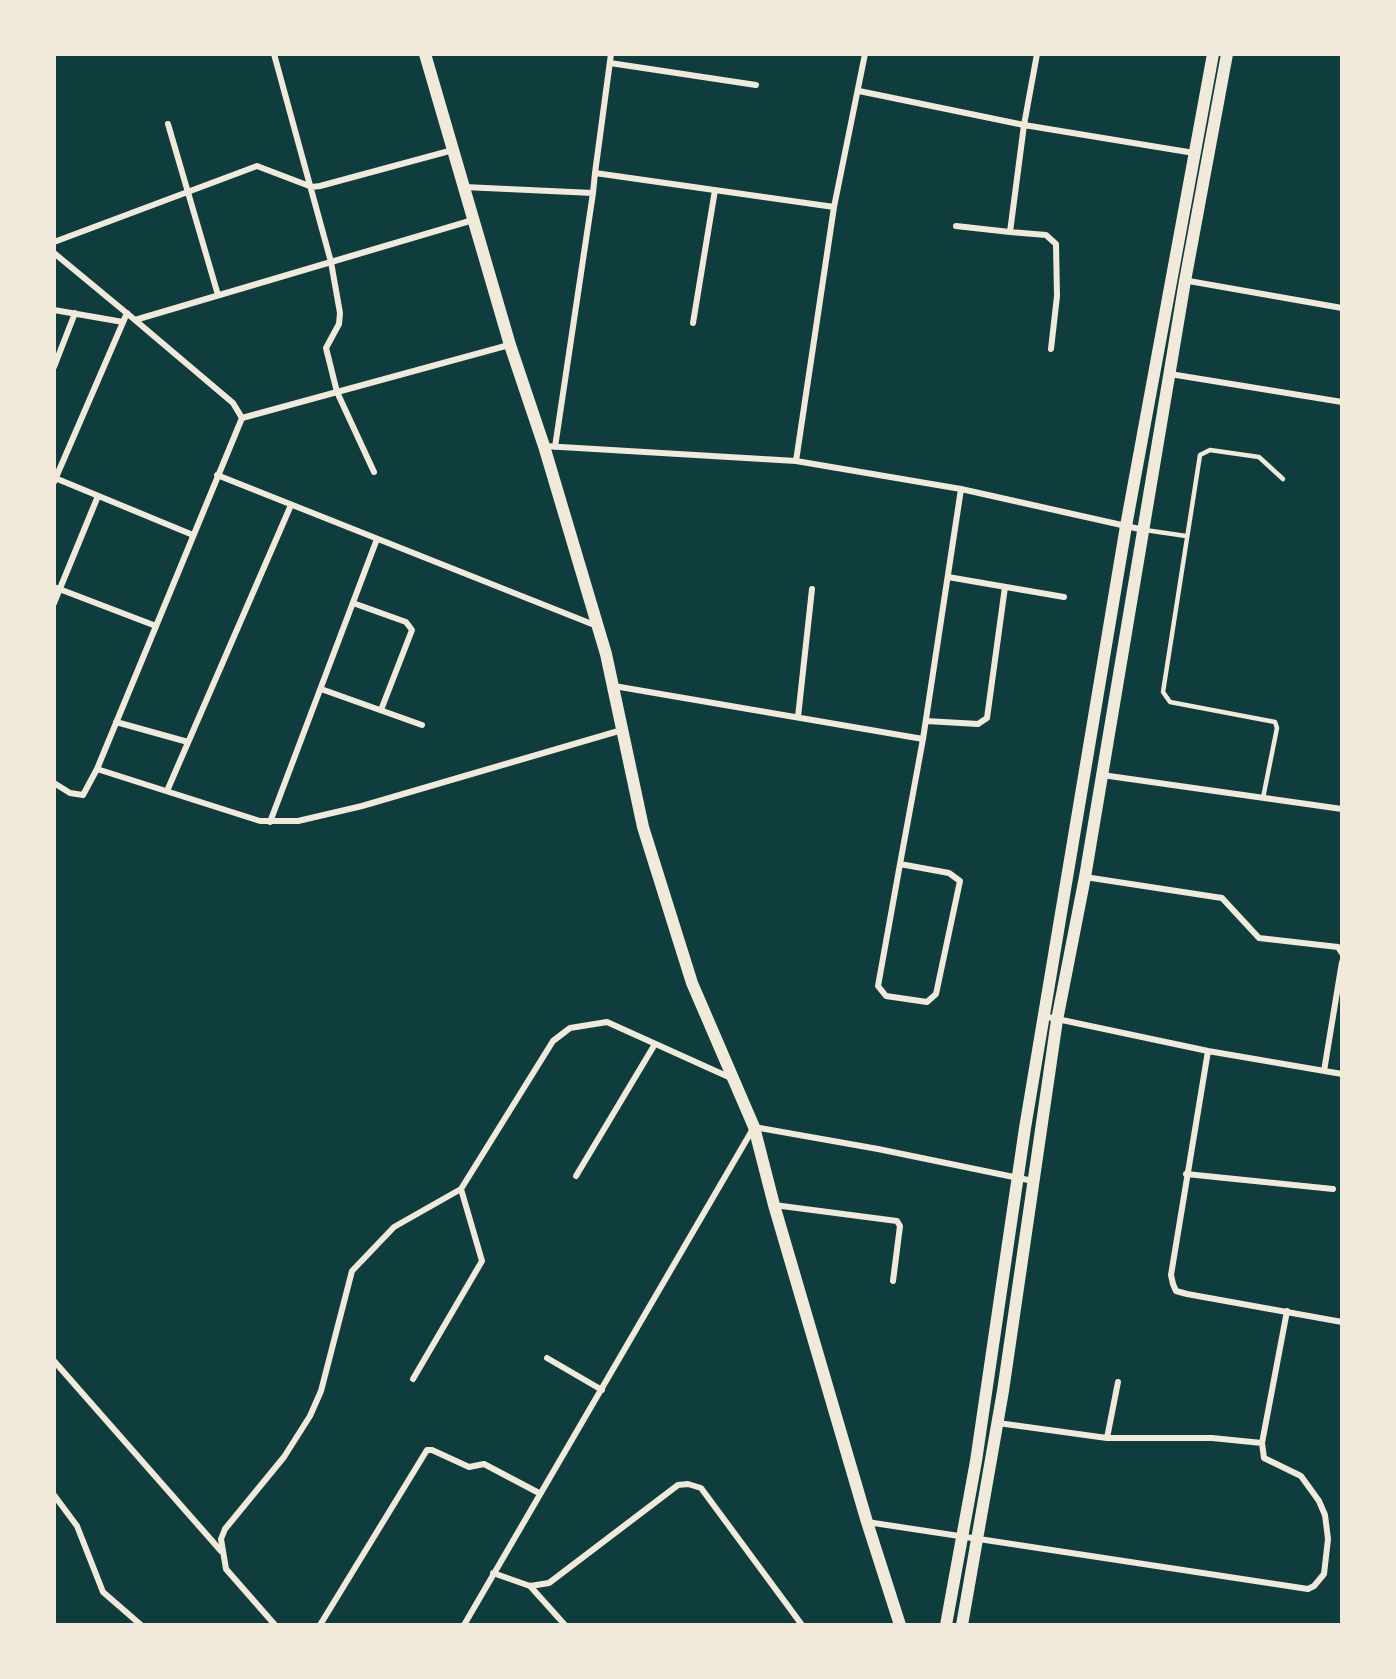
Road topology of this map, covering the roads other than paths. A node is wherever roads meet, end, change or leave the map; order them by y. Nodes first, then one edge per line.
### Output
1 (274, 54) edge
2 (425, 54) edge
3 (611, 54) edge
4 (865, 54) edge
5 (1037, 54) edge
6 (1213, 54) edge
7 (1227, 54) edge
8 (610, 63) junction
9 (756, 84) dead end
10 (859, 91) junction
11 (168, 124) dead end
12 (1024, 125) junction
13 (453, 150) junction
14 (1194, 153) junction
15 (596, 173) junction
16 (312, 187) junction
17 (464, 187) junction
18 (715, 190) junction
19 (188, 192) junction
20 (593, 193) junction
21 (834, 207) junction
22 (474, 220) junction
23 (956, 226) dead end
24 (1010, 232) junction
25 (54, 242) edge
26 (54, 253) edge
27 (332, 262) junction
28 (1170, 279) junction
29 (1185, 280) junction
30 (218, 295) junction
31 (1342, 308) edge
32 (54, 310) edge
33 (75, 313) junction
34 (127, 313) junction
35 (135, 320) junction
36 (123, 322) junction
37 (693, 323) dead end
38 (510, 345) junction
39 (1051, 349) dead end
40 (54, 367) edge
41 (1170, 374) junction
42 (337, 392) junction
43 (1342, 402) edge
44 (242, 418) junction
45 (550, 447) junction
46 (796, 461) junction
47 (374, 472) dead end
48 (217, 475) junction
49 (55, 479) edge
50 (1283, 479) dead end
51 (961, 489) junction
52 (98, 496) junction
53 (291, 505) junction
54 (1126, 526) junction
55 (1145, 530) junction
56 (193, 534) junction
57 (1186, 536) junction
58 (377, 539) junction
59 (948, 577) junction
60 (1005, 586) junction
61 (57, 588) edge
62 (812, 589) dead end
63 (1064, 597) dead end
64 (54, 603) edge
65 (353, 603) junction
66 (156, 626) junction
67 (598, 626) junction
68 (614, 686) junction
69 (321, 688) junction
70 (381, 710) junction
71 (798, 717) junction
72 (926, 721) junction
73 (116, 722) junction
74 (422, 725) dead end
75 (623, 730) junction
76 (923, 739) junction
77 (188, 742) junction
78 (97, 769) junction
79 (1102, 775) junction
80 (54, 783) edge
81 (167, 791) junction
82 (1263, 798) junction
83 (1342, 809) edge
84 (270, 822) junction
85 (900, 864) junction
86 (1084, 877) junction
87 (1342, 952) edge
88 (1342, 962) edge
89 (1043, 1016) junction
90 (1057, 1020) junction
91 (655, 1044) junction
92 (1208, 1051) junction
93 (1324, 1071) junction
94 (1342, 1074) edge
95 (734, 1079) junction
96 (754, 1128) junction
97 (1186, 1174) junction
98 (576, 1176) dead end
99 (1019, 1179) junction
100 (1033, 1181) junction
101 (461, 1189) junction
102 (1333, 1189) dead end
103 (774, 1205) junction
104 (893, 1281) dead end
105 (1287, 1311) junction
106 (1342, 1322) edge
107 (547, 1358) dead end
108 (54, 1361) edge
109 (413, 1379) dead end
110 (1118, 1382) dead end
111 (602, 1390) junction
112 (998, 1423) junction
113 (1107, 1438) junction
114 (1262, 1443) junction
115 (539, 1493) junction
116 (54, 1495) edge
117 (867, 1522) junction
118 (963, 1535) junction
119 (977, 1537) junction
120 (221, 1551) junction
121 (494, 1573) junction
122 (530, 1586) junction
123 (898, 1624) edge
124 (141, 1625) edge
125 (275, 1625) edge
126 (320, 1625) edge
127 (464, 1625) edge
128 (565, 1625) edge
129 (802, 1625) edge
130 (946, 1625) edge
131 (962, 1625) edge

1 - 16 street
2 - 13 main road
3 - 8 street
4 - 10 street
5 - 12 street
6 - 14 main road
7 - 29 main road
8 - 9 street
8 - 15 street
10 - 12 street
10 - 21 street
11 - 19 street
12 - 14 street
12 - 24 street
13 - 16 street
13 - 17 main road
14 - 28 main road
15 - 18 street
15 - 20 street
16 - 19 street
16 - 27 street
17 - 20 street
17 - 22 main road
18 - 21 street
18 - 37 street
19 - 25 street
19 - 30 street
20 - 45 street
21 - 46 street
22 - 27 street
22 - 38 main road
23 - 24 street
24 - 39 street
26 - 34 street
27 - 30 street
27 - 42 street
28 - 29 street
28 - 54 main road
29 - 31 street
29 - 41 main road
30 - 35 street
32 - 33 street
33 - 36 street
33 - 40 street
34 - 35 street
34 - 36 street
35 - 44 street
36 - 49 street
38 - 42 street
38 - 45 main road
41 - 43 street
41 - 55 main road
42 - 44 street
42 - 47 street
44 - 48 street
45 - 46 street
45 - 67 main road
46 - 51 street
48 - 53 street
48 - 56 street
49 - 52 street
50 - 57 lane
51 - 54 street
51 - 59 street
52 - 56 street
52 - 61 street
53 - 58 street
53 - 77 street
54 - 55 street
54 - 89 main road
55 - 57 lane
55 - 79 main road
56 - 66 street
57 - 82 lane
58 - 65 street
58 - 67 street
59 - 60 street
59 - 72 street
60 - 63 street
60 - 72 street
61 - 64 street
61 - 66 street
62 - 71 street
65 - 69 street
65 - 70 street
66 - 73 street
67 - 68 main road
68 - 71 street
68 - 75 main road
69 - 70 street
69 - 84 street
70 - 74 street
71 - 76 street
72 - 76 street
73 - 77 street
73 - 78 street
75 - 84 street
75 - 95 main road
76 - 85 street
77 - 81 street
78 - 80 street
78 - 81 street
79 - 82 street
79 - 86 main road
81 - 84 street
82 - 83 street
85 - 85 street
86 - 87 street
86 - 90 main road
88 - 93 street
89 - 90 street
89 - 99 main road
90 - 92 street
90 - 100 main road
91 - 95 street
91 - 98 street
91 - 101 street
92 - 93 street
92 - 97 street
93 - 94 street
95 - 96 main road
96 - 99 street
96 - 103 main road
96 - 111 street
97 - 102 street
97 - 105 street
99 - 100 street
99 - 118 main road
100 - 112 main road
101 - 109 street
101 - 120 street
103 - 104 street
103 - 117 main road
105 - 106 street
105 - 114 street
107 - 111 street
108 - 120 street
110 - 113 street
111 - 115 street
112 - 113 street
112 - 119 main road
113 - 114 street
114 - 119 street
115 - 121 street
115 - 126 street
116 - 124 street
117 - 118 street
117 - 123 main road
118 - 119 street
118 - 130 main road
119 - 131 main road
120 - 125 street
121 - 122 street
121 - 127 street
122 - 128 street
122 - 129 street

